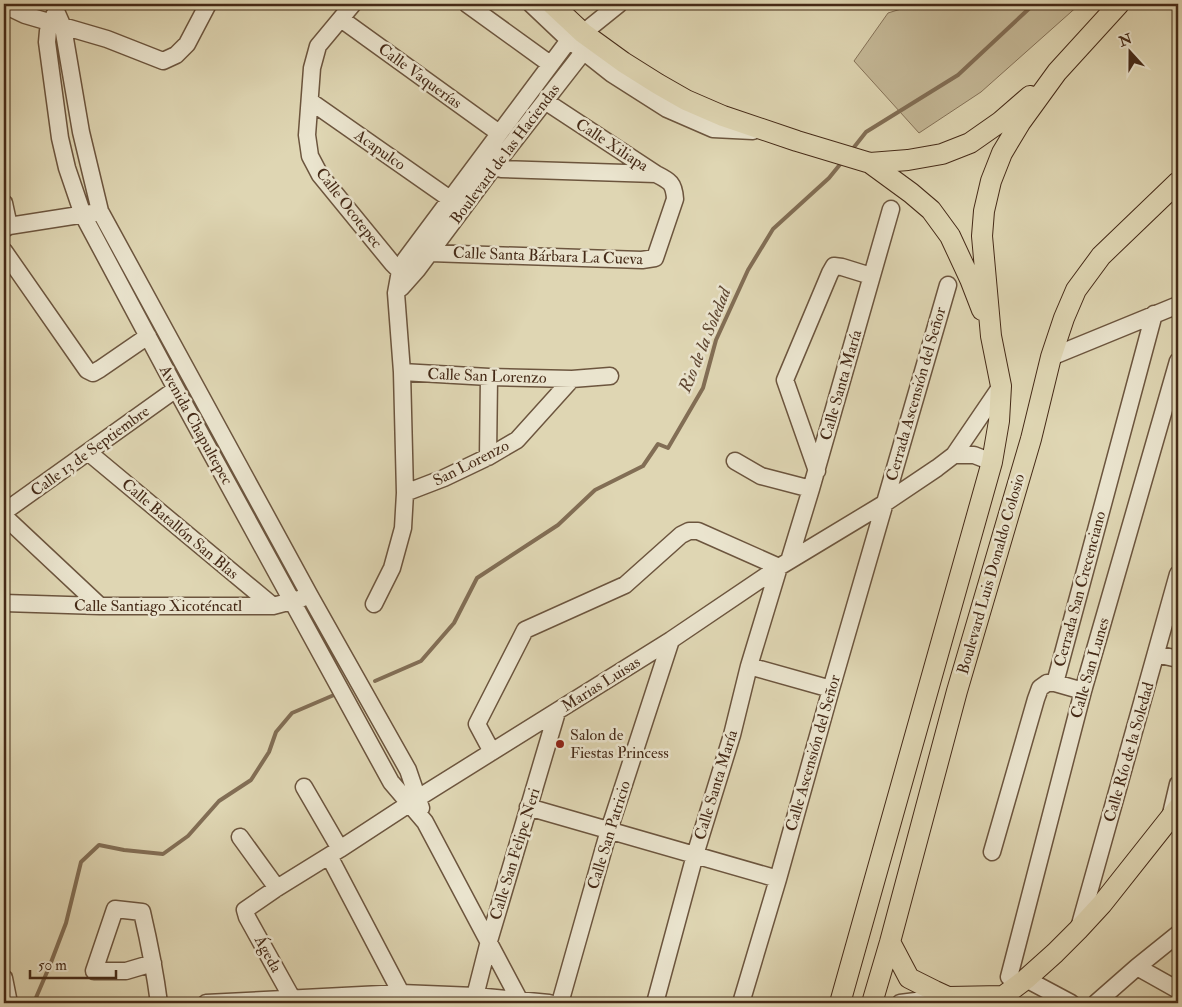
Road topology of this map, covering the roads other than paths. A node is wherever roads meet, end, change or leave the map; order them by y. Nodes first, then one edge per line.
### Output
1 (208, 4) edge
2 (353, 4) edge
3 (468, 4) edge
4 (531, 4) edge
5 (552, 4) edge
6 (619, 4) edge
7 (1119, 4) edge
8 (4, 5) edge
9 (56, 16) edge
10 (341, 19) junction
11 (578, 41) junction
12 (550, 64) junction
13 (1058, 72) junction
14 (310, 101) junction
15 (545, 101) junction
16 (499, 133) junction
17 (489, 159) junction
18 (865, 162) junction
19 (656, 174) junction
20 (1178, 182) edge
21 (675, 191) joint
22 (450, 199) junction
23 (4, 203) edge
24 (890, 209) dead end
25 (100, 211) junction
26 (83, 215) junction
27 (6, 228) edge
28 (4, 251) edge
29 (430, 253) junction
30 (404, 275) junction
31 (871, 276) junction
32 (948, 285) dead end
33 (1178, 305) edge
34 (1154, 314) junction
35 (148, 336) junction
36 (991, 336) junction
37 (1051, 357) junction
38 (1178, 360) edge
39 (402, 372) junction
40 (610, 376) dead end
41 (489, 377) junction
42 (572, 379) junction
43 (1000, 386) junction
44 (176, 389) junction
45 (88, 452) junction
46 (954, 455) junction
47 (488, 457) junction
48 (735, 462) dead end
49 (992, 462) junction
50 (816, 471) junction
51 (811, 489) junction
52 (405, 493) junction
53 (885, 503) junction
54 (4, 514) edge
55 (784, 564) junction
56 (1178, 574) edge
57 (310, 596) junction
58 (294, 602) junction
59 (4, 603) edge
60 (374, 604) dead end
61 (100, 606) junction
62 (273, 606) junction
63 (671, 640) junction
64 (1156, 654) junction
65 (1178, 659) edge
66 (749, 666) junction
67 (1055, 682) junction
68 (831, 689) junction
69 (1083, 691) junction
70 (557, 712) junction
71 (492, 752) junction
72 (1178, 784) edge
73 (304, 787) dead end
74 (414, 801) junction
75 (528, 807) junction
76 (1174, 813) edge
77 (609, 830) junction
78 (240, 837) dead end
79 (335, 852) junction
80 (992, 852) dead end
81 (695, 855) junction
82 (778, 879) junction
83 (277, 888) junction
84 (245, 910) joint
85 (1078, 930) junction
86 (1178, 934) edge
87 (489, 941) junction
88 (890, 942) junction
89 (153, 963) junction
90 (1137, 967) junction
91 (4, 978) edge
92 (1008, 989) edge
93 (1178, 990) edge
94 (475, 996) junction
95 (948, 996) junction
96 (292, 998) junction
97 (400, 998) edge
98 (259, 1002) edge
99 (520, 1002) edge
100 (8, 1003) edge
101 (159, 1003) edge
102 (206, 1003) edge
103 (549, 1003) edge
104 (560, 1003) edge
105 (655, 1003) edge
106 (741, 1003) edge
107 (840, 1003) edge
108 (872, 1003) edge
109 (900, 1003) edge
110 (1071, 1003) edge
111 (1096, 1003) edge

1 - 9 street
2 - 10 street, Calle Ocotepec
3 - 12 street
4 - 11 street
5 - 11 main road
6 - 11 street
7 - 13 main road
8 - 9 street
9 - 25 street, Avenida Chapultepec
9 - 26 street, Avenida Chapultepec
10 - 14 street, Calle Ocotepec
10 - 16 street, Calle Vaquerías
11 - 12 street, Boulevard de las Haciendas
11 - 15 street, Boulevard de las Haciendas
11 - 18 main road
12 - 16 street, Boulevard de las Haciendas
13 - 18 main road
13 - 36 main road
14 - 22 street, Acapulco
14 - 30 street, Calle Ocotepec
15 - 17 street, Boulevard de las Haciendas
15 - 19 street, Calle Xiliapa
16 - 17 street, Boulevard de las Haciendas
17 - 19 street
17 - 22 street, Boulevard de las Haciendas
17 - 29 street, Boulevard de las Haciendas
18 - 36 main road
19 - 21 street, Calle Xiliapa
20 - 37 main road, Boulevard Luis Donaldo Colosio
21 - 29 street, Calle Santa Bárbara La Cueva
22 - 30 street, Boulevard de las Haciendas
23 - 27 street
24 - 31 street, Calle Santa María
25 - 26 street
25 - 57 street, Avenida Chapultepec
26 - 27 street
26 - 35 street, Avenida Chapultepec
28 - 35 street
29 - 30 street, Boulevard de las Haciendas
30 - 39 street
31 - 50 street, Calle Santa María
31 - 50 street
32 - 53 street, Cerrada Ascensión del Señor
33 - 34 street
34 - 37 street
34 - 67 street, Cerrada San Crecenciano
35 - 44 street, Avenida Chapultepec
36 - 43 main road, Boulevard Luis Donaldo Colosio
37 - 88 main road, Boulevard Luis Donaldo Colosio
38 - 69 street, Calle San Lunes
39 - 41 street, Calle San Lorenzo
39 - 52 street
40 - 42 street, Calle San Lorenzo
41 - 42 street, Calle San Lorenzo
41 - 47 street
42 - 47 street, San Lorenzo
43 - 46 street, Marias Luisas
43 - 49 main road, Boulevard Luis Donaldo Colosio
44 - 45 street, Calle 13 de Septiembre
44 - 58 street, Avenida Chapultepec
45 - 54 street, Calle 13 de Septiembre
45 - 62 street, Calle Batallón San Blas
46 - 49 street
46 - 53 street, Marias Luisas
47 - 52 street, San Lorenzo
48 - 51 street
49 - 107 main road, Boulevard Luis Donaldo Colosio
50 - 51 street, Calle Santa María
51 - 55 street, Calle Santa María
52 - 60 street
53 - 55 street, Marias Luisas
53 - 68 street, Calle Ascensión del Señor
54 - 61 street
55 - 63 street, Marias Luisas
55 - 66 street, Calle Santa María
55 - 71 street
56 - 64 street, Calle Río de la Soledad
57 - 58 street, Calle Santiago Xicoténcatl
57 - 74 street, Avenida Chapultepec
58 - 62 street, Calle Santiago Xicoténcatl
58 - 74 street, Avenida Chapultepec
59 - 61 street, Calle Santiago Xicoténcatl
61 - 62 street, Calle Santiago Xicoténcatl
63 - 70 street, Marias Luisas
63 - 77 street, Calle San Patricio
64 - 65 street
64 - 85 street, Calle Río de la Soledad
66 - 68 street
66 - 81 street, Calle Santa María
67 - 69 street
67 - 80 street, Cerrada San Crecenciano
68 - 82 street, Calle Ascensión del Señor
69 - 92 street, Calle San Lunes
70 - 71 street, Marias Luisas
70 - 75 street, Calle San Felipe Neri
71 - 74 street, Marias Luisas
72 - 76 street
73 - 79 street
74 - 79 street, Marias Luisas
74 - 87 street
75 - 77 street
75 - 87 street, Calle San Felipe Neri
76 - 85 main road
77 - 81 street
77 - 104 street, Calle San Patricio
78 - 83 street
79 - 83 street, Marias Luisas
79 - 97 street
81 - 82 street
81 - 105 street, Calle Santa María
82 - 106 street, Calle Ascensión del Señor
83 - 84 street, Marias Luisas
84 - 96 street, Ágeda
85 - 92 main road
86 - 90 street
87 - 94 street, Calle San Felipe Neri
87 - 99 street
88 - 95 main road
88 - 108 main road, Boulevard Luis Donaldo Colosio
89 - 89 street
89 - 101 street
90 - 93 street
90 - 111 street
91 - 100 street
92 - 95 main road
92 - 110 street
94 - 97 street
94 - 99 street
95 - 109 street
96 - 97 street
96 - 98 street
98 - 102 street
99 - 103 street

